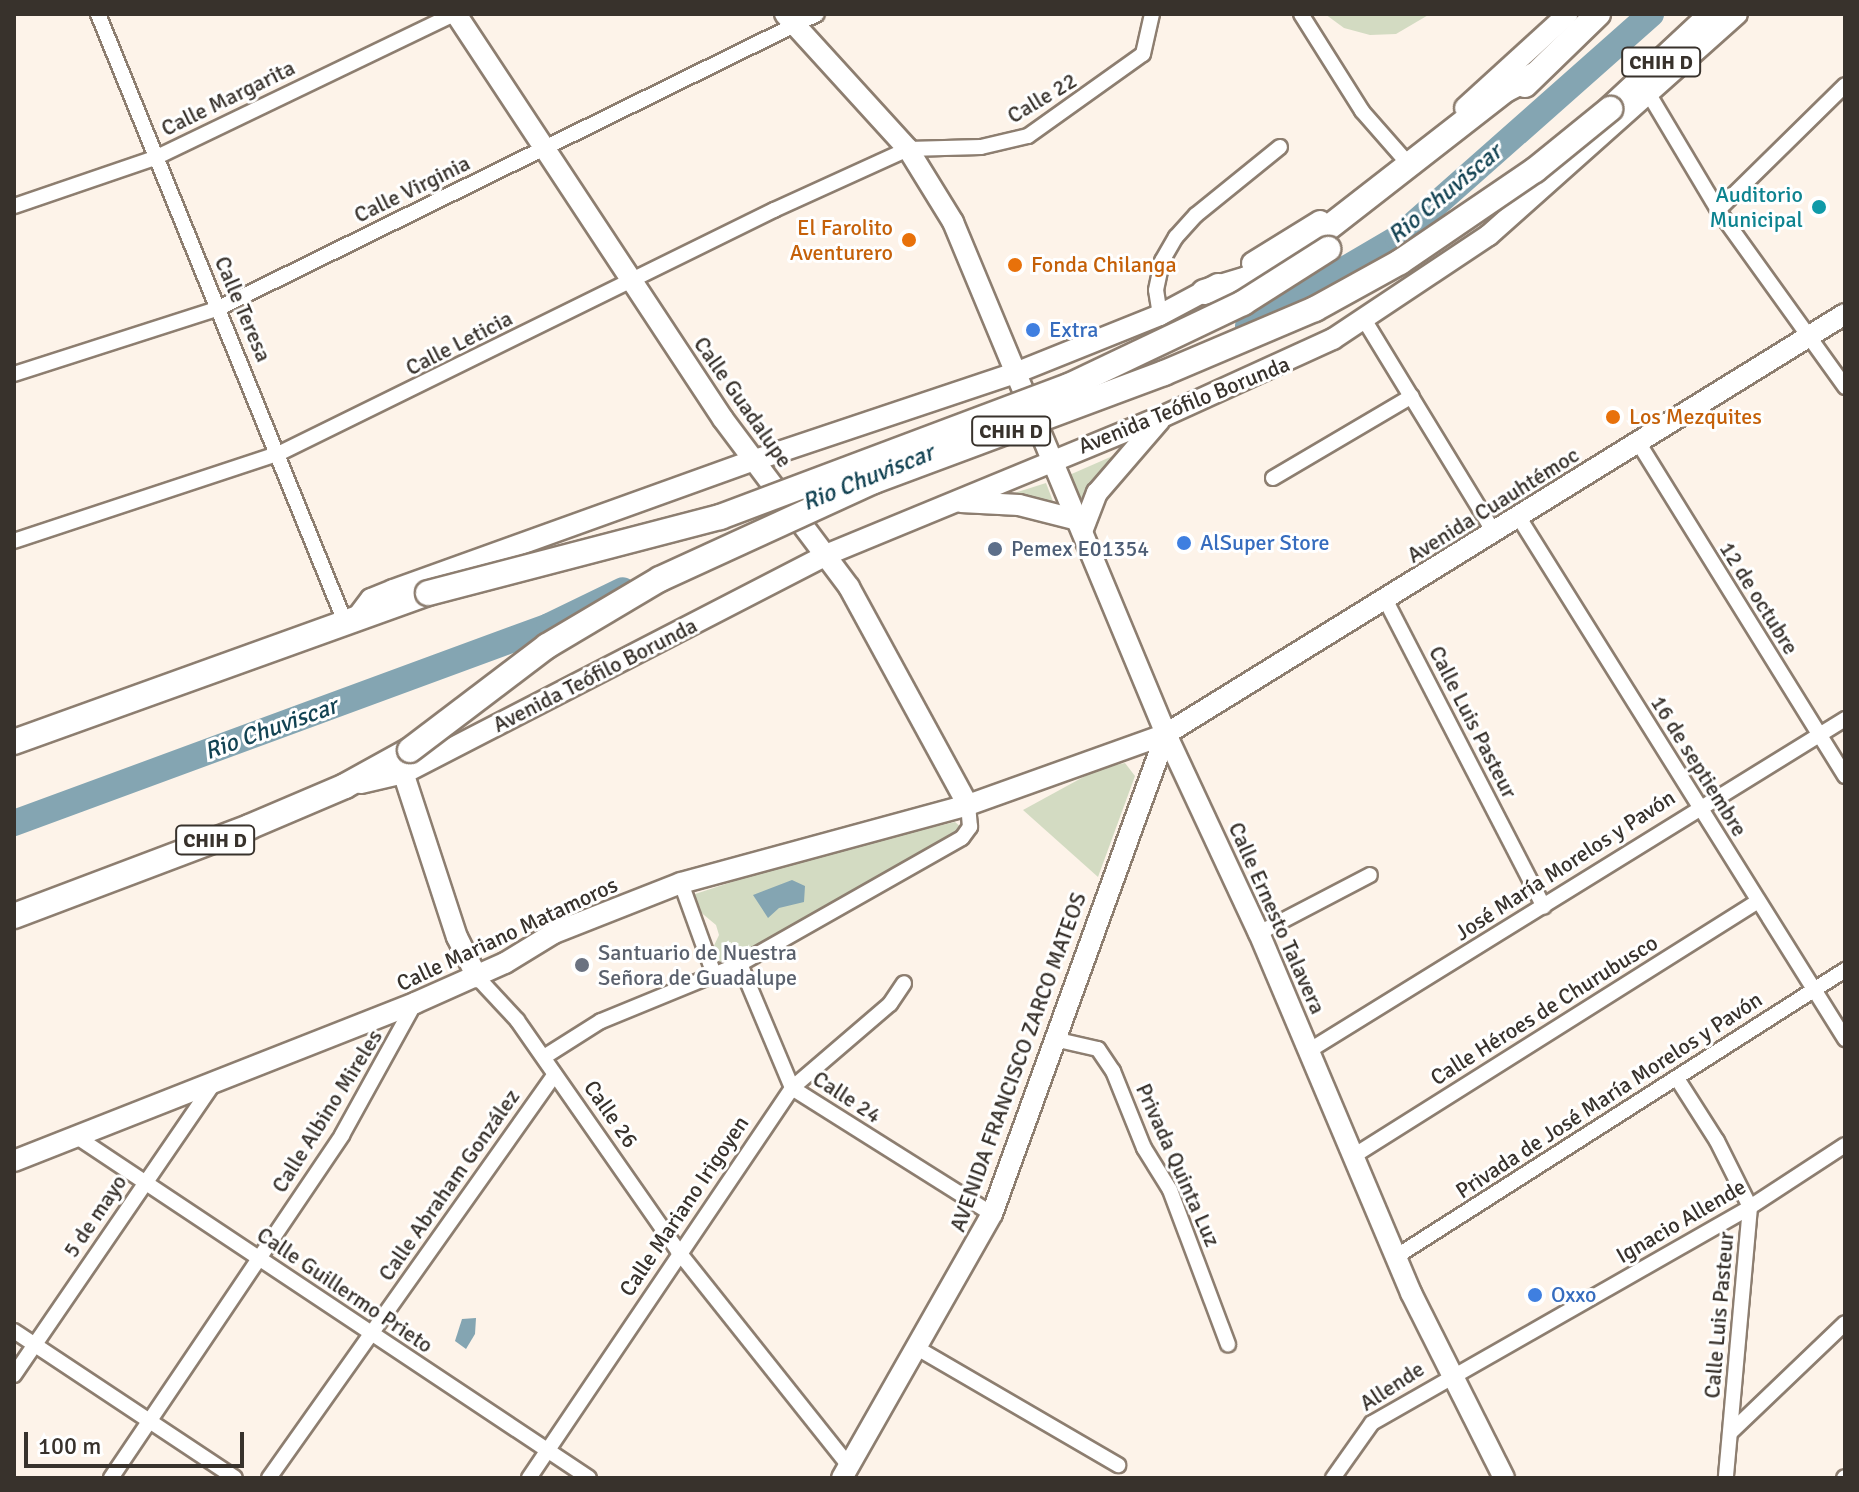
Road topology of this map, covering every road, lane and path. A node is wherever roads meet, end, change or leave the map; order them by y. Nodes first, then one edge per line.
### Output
1 (98, 14) edge
2 (455, 14) edge
3 (817, 14) edge
4 (1152, 14) edge
5 (1301, 14) edge
6 (1568, 14) edge
7 (1598, 14) edge
8 (1712, 14) edge
9 (1737, 14) edge
10 (790, 20) edge
11 (1534, 75) junction
12 (1845, 85) edge
13 (1650, 96) junction
14 (1280, 147) dead end
15 (544, 149) junction
16 (908, 149) junction
17 (155, 158) junction
18 (1405, 160) junction
19 (14, 206) edge
20 (1718, 210) junction
21 (631, 281) junction
22 (1204, 292) junction
23 (219, 308) junction
24 (1845, 314) edge
25 (1160, 315) junction
26 (1365, 321) junction
27 (1809, 336) junction
28 (1018, 373) junction
29 (14, 374) edge
30 (1845, 387) edge
31 (1412, 396) junction
32 (1164, 416) junction
33 (1638, 442) junction
34 (280, 453) junction
35 (1054, 458) junction
36 (752, 461) junction
37 (1273, 478) dead end
38 (953, 503) junction
39 (1518, 516) junction
40 (1080, 525) junction
41 (1493, 531) junction
42 (14, 541) edge
43 (826, 555) junction
44 (1386, 601) junction
45 (352, 619) junction
46 (157, 691) junction
47 (1845, 719) edge
48 (14, 733) edge
49 (1166, 734) junction
50 (1818, 734) junction
51 (14, 742) edge
52 (404, 760) junction
53 (1845, 776) edge
54 (968, 805) junction
55 (1698, 806) junction
56 (1370, 875) dead end
57 (681, 883) junction
58 (1756, 902) junction
59 (1544, 907) junction
60 (14, 916) edge
61 (1259, 933) junction
62 (740, 964) junction
63 (1845, 970) edge
64 (714, 974) junction
65 (477, 977) junction
66 (904, 983) dead end
67 (1812, 991) junction
68 (415, 1003) junction
69 (1054, 1039) junction
70 (1845, 1039) edge
71 (1310, 1050) junction
72 (544, 1057) junction
73 (554, 1075) junction
74 (1678, 1080) junction
75 (214, 1082) junction
76 (792, 1088) junction
77 (77, 1137) junction
78 (1845, 1145) edge
79 (1355, 1155) junction
80 (14, 1161) edge
81 (143, 1183) junction
82 (1750, 1207) junction
83 (992, 1214) junction
84 (678, 1251) junction
85 (1397, 1256) junction
86 (259, 1259) junction
87 (1845, 1323) edge
88 (14, 1331) edge
89 (370, 1335) junction
90 (1228, 1344) dead end
91 (34, 1345) junction
92 (917, 1348) junction
93 (14, 1375) edge
94 (1452, 1375) junction
95 (149, 1422) junction
96 (1730, 1433) junction
97 (548, 1450) junction
98 (1118, 1465) dead end
99 (845, 1472) edge
100 (111, 1478) edge
101 (235, 1478) edge
102 (269, 1478) edge
103 (529, 1478) edge
104 (589, 1478) edge
105 (1333, 1478) edge
106 (1504, 1478) edge
107 (1726, 1478) edge

1 - 17 street, Calle Teresa
2 - 15 main road, Calle Guadalupe
2 - 17 street, Calle Margarita
3 - 10 street, Calle Virginia
4 - 16 street, Calle 22
5 - 18 street
6 - 18 main road
7 - 11 main road, CHIH D
8 - 52 main road, CHIH D, bridge
9 - 13 main road, Avenida Teófilo Borunda
10 - 15 street, Calle Virginia
10 - 16 main road, Calle Ernesto Talavera
11 - 22 main road
11 - 45 main road, CHIH D, bridge
12 - 20 street
13 - 20 street
13 - 26 main road, Avenida Teófilo Borunda
14 - 25 street
15 - 21 main road, Calle Guadalupe
15 - 23 street, Calle Virginia
16 - 21 street, Calle Leticia
16 - 28 main road, Calle Ernesto Talavera
17 - 19 street, Calle Margarita
17 - 23 street, Calle Teresa
18 - 22 main road
20 - 27 street
21 - 34 street, Calle Leticia
21 - 36 main road, Calle Guadalupe
22 - 25 main road
23 - 29 street, Calle Virginia
23 - 34 street, Calle Teresa
24 - 27 main road, Avenida Cuauhtémoc
25 - 28 main road
26 - 31 street
26 - 32 main road, Avenida Teófilo Borunda
27 - 30 street
27 - 33 main road, Avenida Cuauhtémoc
28 - 35 main road, Calle Ernesto Talavera, bridge
28 - 36 main road
31 - 37 street
31 - 41 street
32 - 35 main road, Avenida Teófilo Borunda
32 - 40 main road
33 - 39 main road, Avenida Cuauhtémoc
33 - 50 street, 12 de octubre
34 - 42 street, Calle Leticia
34 - 45 street, Calle Teresa
35 - 38 main road, Avenida Teófilo Borunda
35 - 40 main road, Calle Ernesto Talavera
36 - 43 main road, Calle Guadalupe, bridge
36 - 45 main road
38 - 40 main road
38 - 43 main road, Avenida Teófilo Borunda
39 - 41 main road, Avenida Cuauhtémoc
39 - 55 street, 16 de septiembre
40 - 49 main road, Calle Ernesto Talavera
41 - 44 main road, Avenida Cuauhtémoc
43 - 52 main road, Avenida Teófilo Borunda
43 - 54 main road, Calle Guadalupe
44 - 49 main road, Avenida Cuauhtémoc
44 - 59 street, Calle Luis Pasteur
45 - 46 main road, CHIH D
46 - 48 main road
46 - 51 main road, CHIH D
47 - 50 street, José María Morelos y Pavón
49 - 54 main road, Calle Mariano Matamoros
49 - 61 main road, Calle Ernesto Talavera
49 - 69 main road, AVENIDA FRANCISCO ZARCO MATEOS
50 - 53 street, 12 de octubre
50 - 55 street, José María Morelos y Pavón
52 - 60 main road, CHIH D
52 - 65 main road, Calle 26
54 - 57 main road, Calle Mariano Matamoros
54 - 62 street, Calle Guadalupe
55 - 58 street, 16 de septiembre
55 - 59 street, José María Morelos y Pavón
56 - 61 street
57 - 64 street
57 - 65 main road, Calle Mariano Matamoros
58 - 67 street, 16 de septiembre
58 - 79 street, Calle Héroes de Churubusco
59 - 71 street, José María Morelos y Pavón
61 - 71 main road, Calle Ernesto Talavera
62 - 64 street
62 - 76 street, Calle 24
63 - 67 street, Privada de José María Morelos y Pavón
64 - 72 street
65 - 68 main road, Calle Mariano Matamoros
65 - 72 street, Calle 26
66 - 76 street, Calle Mariano Irigoyen
67 - 70 street, 16 de septiembre
67 - 74 street, Privada de José María Morelos y Pavón
68 - 75 main road, Calle Mariano Matamoros
68 - 86 street, Calle Albino Mireles
69 - 83 main road, AVENIDA FRANCISCO ZARCO MATEOS
69 - 90 street, Privada Quinta Luz
71 - 79 main road, Calle Ernesto Talavera
72 - 73 street, Calle 26
73 - 84 street, Calle 26
73 - 89 street, Calle Abraham González
74 - 82 street, Calle Luis Pasteur
74 - 85 street, Privada de José María Morelos y Pavón
75 - 77 main road, Calle Mariano Matamoros
75 - 81 street, 5 de mayo
76 - 83 street, Calle 24
76 - 84 street, Calle Mariano Irigoyen
77 - 80 main road, Calle Mariano Matamoros
77 - 81 street, Calle Guillermo Prieto
78 - 82 street, Ignacio Allende
79 - 85 main road, Calle Ernesto Talavera
81 - 86 street, Calle Guillermo Prieto
81 - 91 street, 5 de mayo
82 - 94 street, Ignacio Allende
82 - 96 street, Calle Luis Pasteur
83 - 92 main road, AVENIDA FRANCISCO ZARCO MATEOS
84 - 97 street, Calle Mariano Irigoyen
84 - 99 street, Calle 26
85 - 94 main road, Calle Ernesto Talavera
86 - 89 street, Calle Guillermo Prieto
86 - 95 street, Calle Albino Mireles
87 - 96 street
88 - 91 street
89 - 97 street, Calle Guillermo Prieto
89 - 102 street, Calle Abraham González
91 - 93 street, 5 de mayo
91 - 95 street
92 - 98 street
92 - 99 main road, AVENIDA FRANCISCO ZARCO MATEOS
94 - 105 street, Allende
94 - 106 main road, Calle Ernesto Talavera
95 - 100 street, Calle Albino Mireles
95 - 101 street
96 - 107 street, Calle Luis Pasteur
97 - 103 street, Calle Mariano Irigoyen
97 - 104 street, Calle Guillermo Prieto

